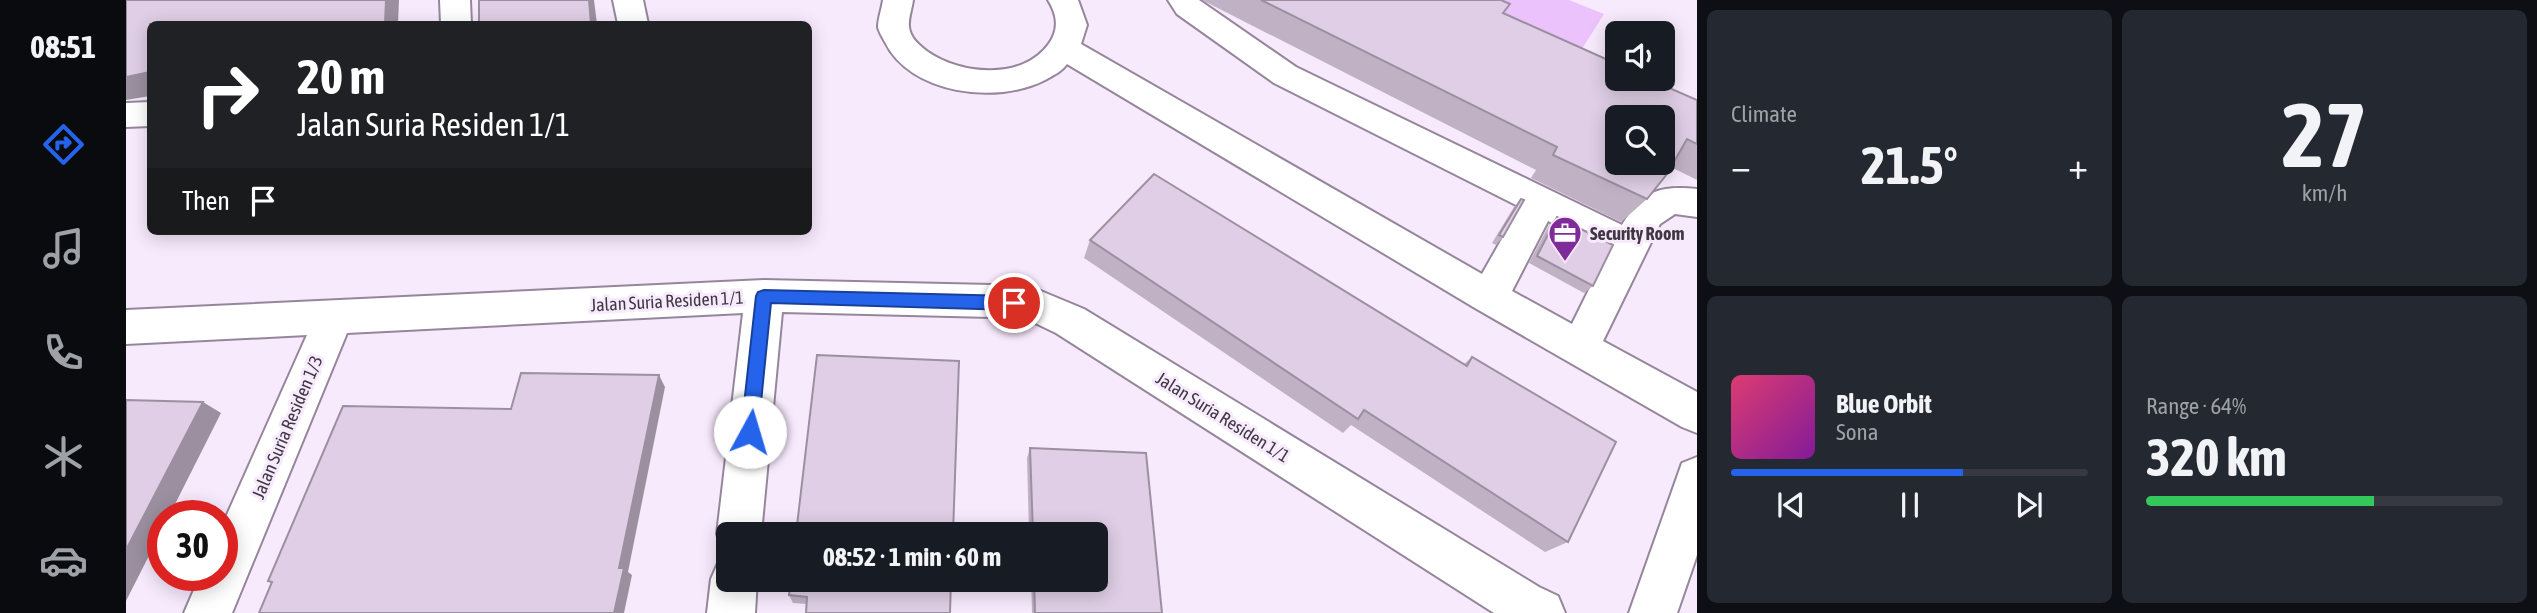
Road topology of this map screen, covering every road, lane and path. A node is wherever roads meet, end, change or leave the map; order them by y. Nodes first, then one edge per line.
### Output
1 (456, 0) edge
2 (628, 0) edge
3 (1063, 0) edge
4 (1183, 0) edge
5 (895, 1) edge
6 (456, 21) edge
7 (632, 21) edge
8 (1065, 49) junction
9 (147, 114) edge
10 (126, 115) edge
11 (1541, 202) junction
12 (1697, 203) edge
13 (1629, 245) junction
14 (764, 296) junction
15 (1489, 297) junction
16 (333, 318) junction
17 (126, 327) edge
18 (1580, 349) junction
19 (1697, 414) edge
20 (1697, 478) edge
21 (740, 522) edge
22 (733, 592) edge
23 (208, 613) edge
24 (731, 613) edge
25 (1541, 613) edge
26 (1653, 613) edge

1 - 6 street
2 - 7 street
3 - 8 street
4 - 11 street
5 - 8 street
8 - 15 street
9 - 10 street
11 - 13 street
11 - 15 street
12 - 13 street
13 - 18 street
14 - 16 street, Jalan Suria Residen 1/1
14 - 21 street
14 - 25 street, Jalan Suria Residen 1/1
15 - 18 street
16 - 17 street, Jalan Suria Residen 1/1
16 - 23 street, Jalan Suria Residen 1/3
18 - 19 street
20 - 26 street
22 - 24 street

